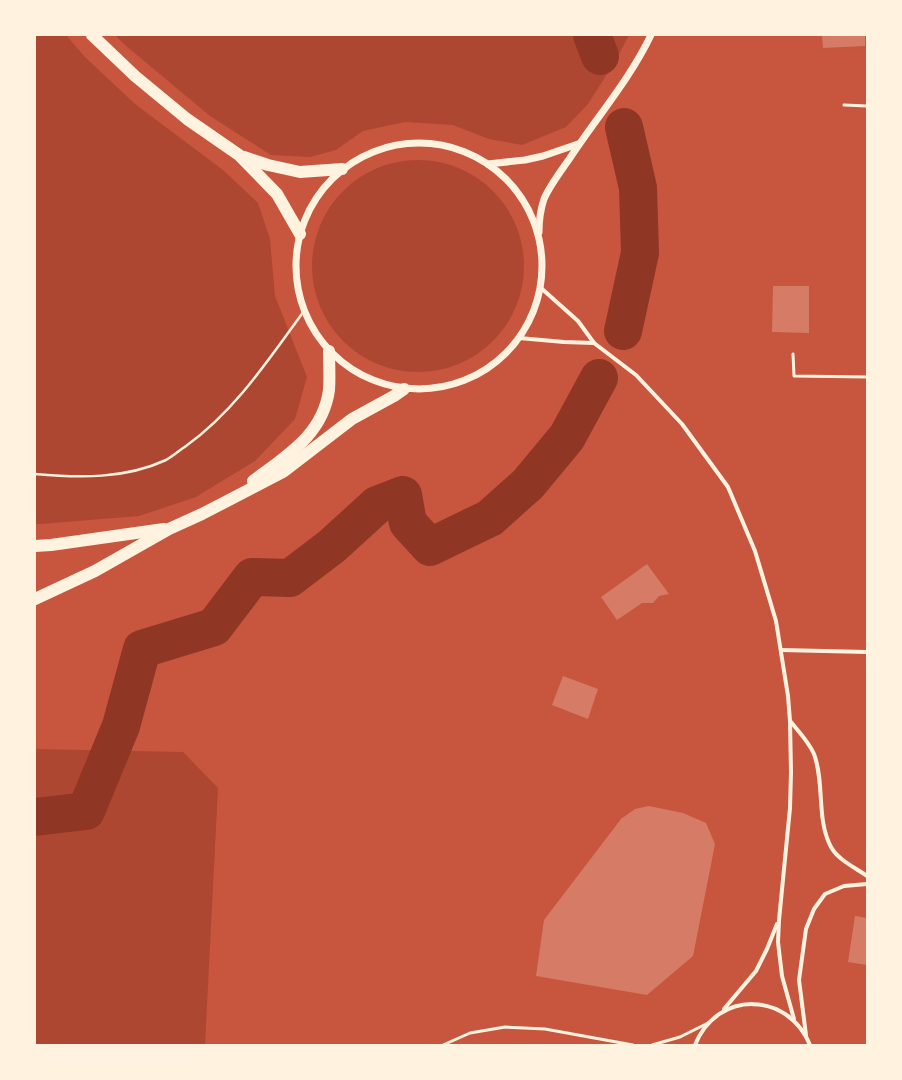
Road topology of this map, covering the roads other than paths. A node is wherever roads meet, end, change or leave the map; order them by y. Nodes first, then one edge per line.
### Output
1 (92, 35) edge
2 (651, 35) edge
3 (844, 106) dead end
4 (867, 106) edge
5 (579, 144) junction
6 (239, 155) junction
7 (488, 164) junction
8 (342, 169) junction
9 (300, 234) junction
10 (539, 238) junction
11 (541, 288) junction
12 (519, 338) junction
13 (594, 342) junction
14 (329, 350) junction
15 (793, 354) dead end
16 (867, 377) edge
17 (404, 389) junction
18 (230, 499) junction
19 (169, 529) junction
20 (35, 546) edge
21 (35, 599) edge
22 (781, 650) junction
23 (867, 652) edge
24 (790, 721) junction
25 (867, 876) edge
26 (867, 884) edge
27 (779, 920) junction
28 (722, 1012) junction
29 (794, 1020) junction
30 (708, 1023) junction
31 (806, 1034) junction
32 (443, 1045) edge
33 (633, 1045) edge
34 (652, 1045) edge
35 (695, 1045) edge
36 (810, 1045) edge

1 - 6 highway
2 - 5 street
3 - 4 lane
5 - 7 street
5 - 10 street
6 - 8 highway
6 - 9 highway
7 - 8 street
7 - 10 street
8 - 9 street
9 - 14 street
10 - 11 street
11 - 12 street
11 - 13 street
12 - 13 street
12 - 17 street
13 - 22 street
14 - 17 street
14 - 18 highway
15 - 16 lane
17 - 18 highway
18 - 19 highway
19 - 20 highway
19 - 21 highway
22 - 23 street
22 - 24 street
24 - 25 street
24 - 27 street
26 - 31 street
27 - 28 street
27 - 29 street
28 - 29 street
28 - 30 street
29 - 31 street
30 - 34 lane
30 - 35 street
31 - 36 street
32 - 33 lane

